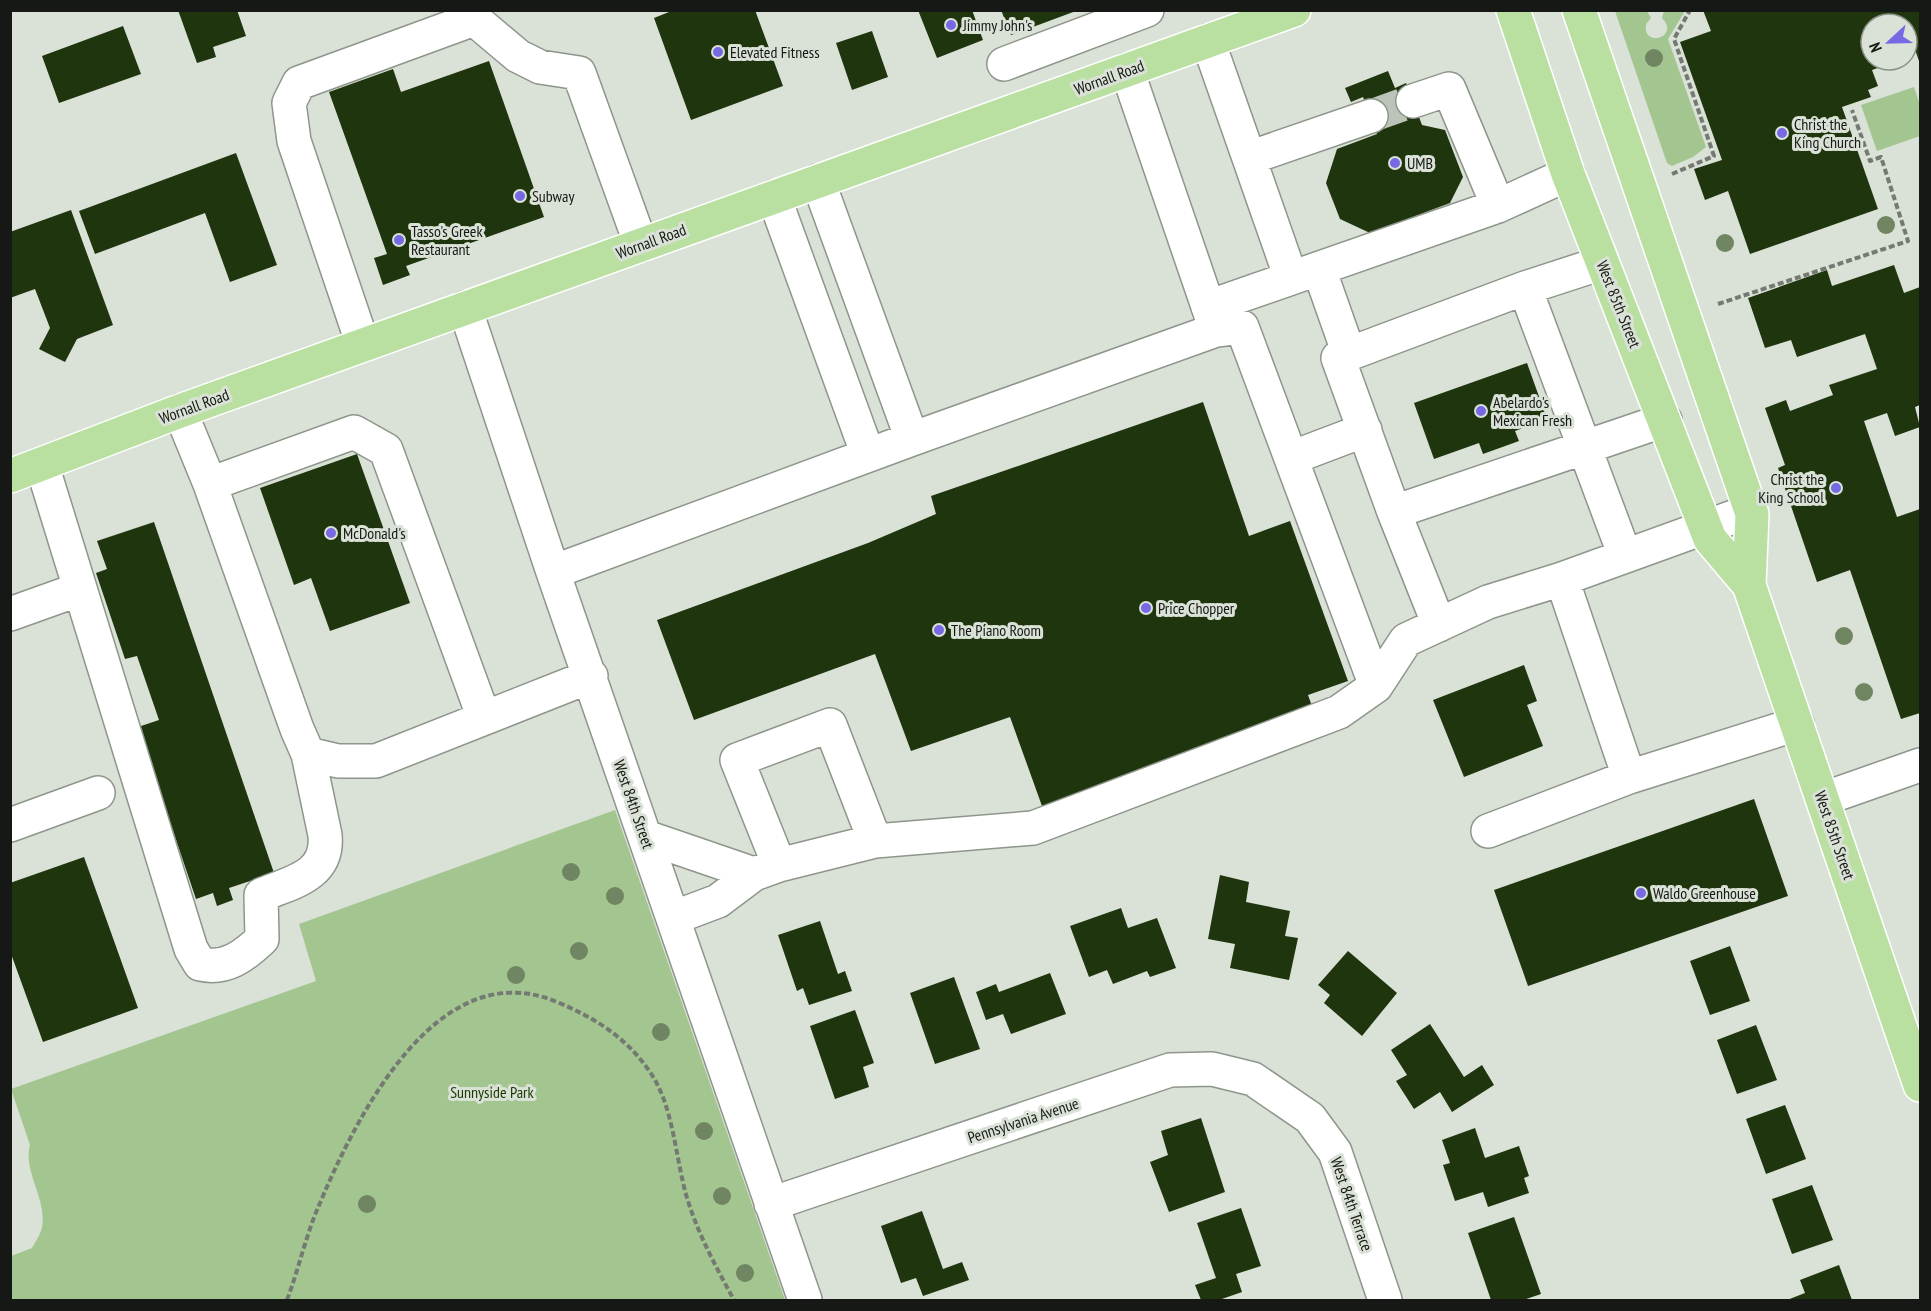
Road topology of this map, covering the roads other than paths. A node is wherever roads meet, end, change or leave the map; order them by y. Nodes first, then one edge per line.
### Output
1 (1147, 10) edge
2 (1294, 10) edge
3 (1513, 10) edge
4 (1579, 10) edge
5 (1208, 41) junction
6 (1004, 64) dead end
7 (1127, 70) junction
8 (1413, 101) tunnel mouth
9 (1371, 116) tunnel mouth
10 (1249, 158) junction
11 (1568, 174) junction
12 (818, 182) junction
13 (774, 197) junction
14 (1498, 206) junction
15 (641, 245) junction
16 (1602, 263) junction
17 (1305, 273) junction
18 (1525, 288) junction
19 (465, 308) junction
20 (1212, 319) junction
21 (363, 345) junction
22 (1349, 354) junction
23 (180, 411) junction
24 (1665, 420) junction
25 (1365, 430) junction
26 (912, 439) junction
27 (1585, 446) junction
28 (868, 455) junction
29 (1291, 458) junction
30 (42, 465) junction
31 (10, 476) edge
32 (210, 484) junction
33 (1750, 511) junction
34 (1395, 512) junction
35 (1706, 527) junction
36 (1625, 556) junction
37 (553, 572) junction
38 (1562, 579) junction
39 (1749, 585) junction
40 (80, 589) junction
41 (10, 614) edge
42 (1439, 625) junction
43 (591, 676) junction
44 (1376, 687) junction
45 (484, 718) junction
46 (1797, 724) junction
47 (308, 754) junction
48 (1920, 765) edge
49 (1629, 777) junction
50 (98, 793) dead end
51 (1823, 799) junction
52 (10, 825) edge
53 (1488, 831) dead end
54 (646, 837) junction
55 (875, 841) junction
56 (766, 870) junction
57 (673, 918) junction
58 (1920, 1085) edge
59 (1275, 1095) joint
60 (771, 1204) junction
61 (805, 1300) edge
62 (1385, 1300) edge

1 - 6 street
2 - 5 main road, Wornall Road
3 - 11 main road, West 85th Street
4 - 33 main road, West 85th Street
5 - 7 main road, Wornall Road
5 - 10 street
7 - 12 main road, Wornall Road
7 - 20 street
8 - 14 street
9 - 10 street
10 - 17 street
11 - 14 street
11 - 16 main road, West 85th Street
12 - 13 main road, Wornall Road
12 - 26 street
13 - 15 main road, Wornall Road
13 - 28 street
14 - 17 street
15 - 19 main road, Wornall Road
15 - 21 street
16 - 18 street
16 - 24 main road, West 85th Street
17 - 20 street
17 - 22 street
18 - 22 street
18 - 27 street
19 - 21 main road, Wornall Road
19 - 37 street, West 84th Street
20 - 26 street
20 - 29 street
21 - 23 main road, Wornall Road
22 - 25 street
23 - 30 main road, Wornall Road
23 - 32 street
24 - 27 street
24 - 35 main road, West 85th Street
25 - 29 street
25 - 34 street
26 - 28 street
27 - 34 street
27 - 36 street
28 - 37 street
29 - 44 street
30 - 31 main road, Wornall Road
30 - 40 street
32 - 45 street
32 - 47 street
33 - 35 street
33 - 39 main road, West 85th Street
34 - 42 street
35 - 36 street
35 - 39 main road, West 85th Street
36 - 38 street
37 - 43 street, West 84th Street
38 - 42 street
38 - 49 street
39 - 46 main road, West 85th Street
40 - 41 street
40 - 47 street
42 - 44 street
43 - 45 street
43 - 54 street, West 84th Street
44 - 55 street
45 - 47 street
46 - 49 street
46 - 51 main road, West 85th Street
48 - 51 street
49 - 53 street
50 - 52 street
51 - 58 main road, West 85th Street
54 - 56 street
54 - 57 street, West 84th Street
55 - 56 street
55 - 56 street
56 - 57 street
57 - 60 street, West 84th Street
59 - 60 street, Pennsylvania Avenue
59 - 62 street, West 84th Terrace
60 - 61 street, West 84th Street

